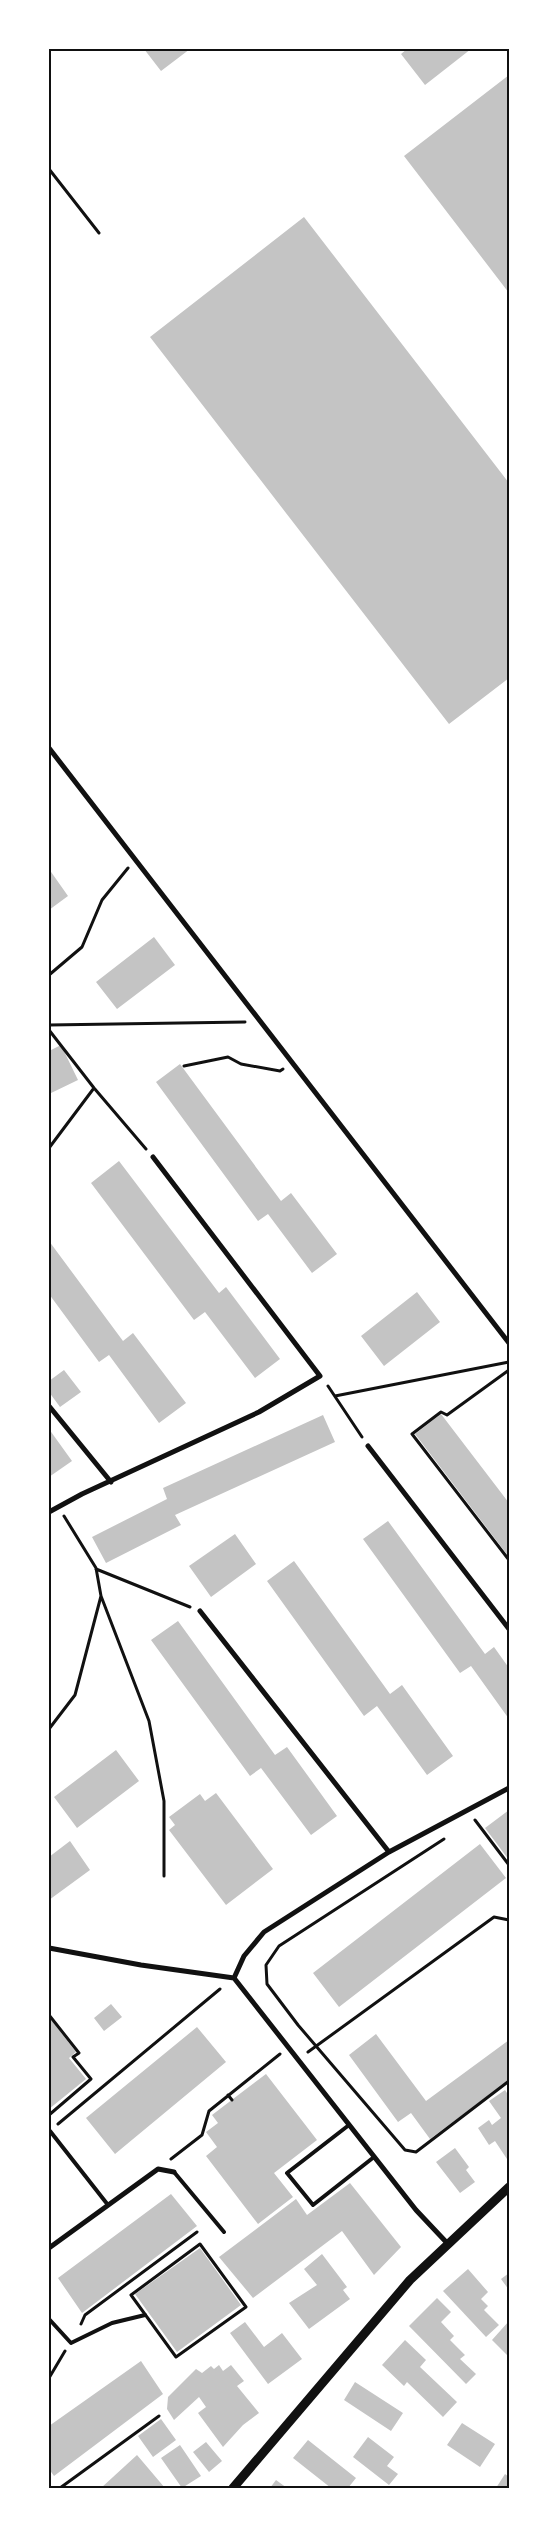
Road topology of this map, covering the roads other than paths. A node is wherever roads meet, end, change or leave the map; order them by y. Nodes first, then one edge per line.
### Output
1 (49, 748) edge
2 (153, 1157) road end
3 (509, 1343) edge
4 (49, 1406) edge
5 (368, 1446) road end
6 (111, 1482) junction
7 (49, 1512) edge
8 (200, 1611) road end
9 (509, 1629) edge
10 (509, 1788) edge
11 (390, 1852) junction
12 (49, 1948) edge
13 (234, 1978) junction
14 (349, 2125) junction
15 (50, 2131) road end
16 (374, 2157) junction
17 (174, 2172) joint
18 (509, 2187) edge
19 (108, 2205) junction
20 (224, 2232) dead end
21 (448, 2244) junction
22 (49, 2248) edge
23 (145, 2315) road end
24 (49, 2319) edge
25 (233, 2488) edge

1 - 3 street
2 - 6 street
4 - 6 street
5 - 9 street
6 - 7 street
8 - 11 street
10 - 11 street
11 - 13 street
12 - 13 street
13 - 14 street
14 - 16 street
14 - 16 lane
15 - 19 lane
16 - 21 street
17 - 19 street
17 - 20 lane
18 - 21 street
19 - 22 street
21 - 25 street
23 - 24 lane

